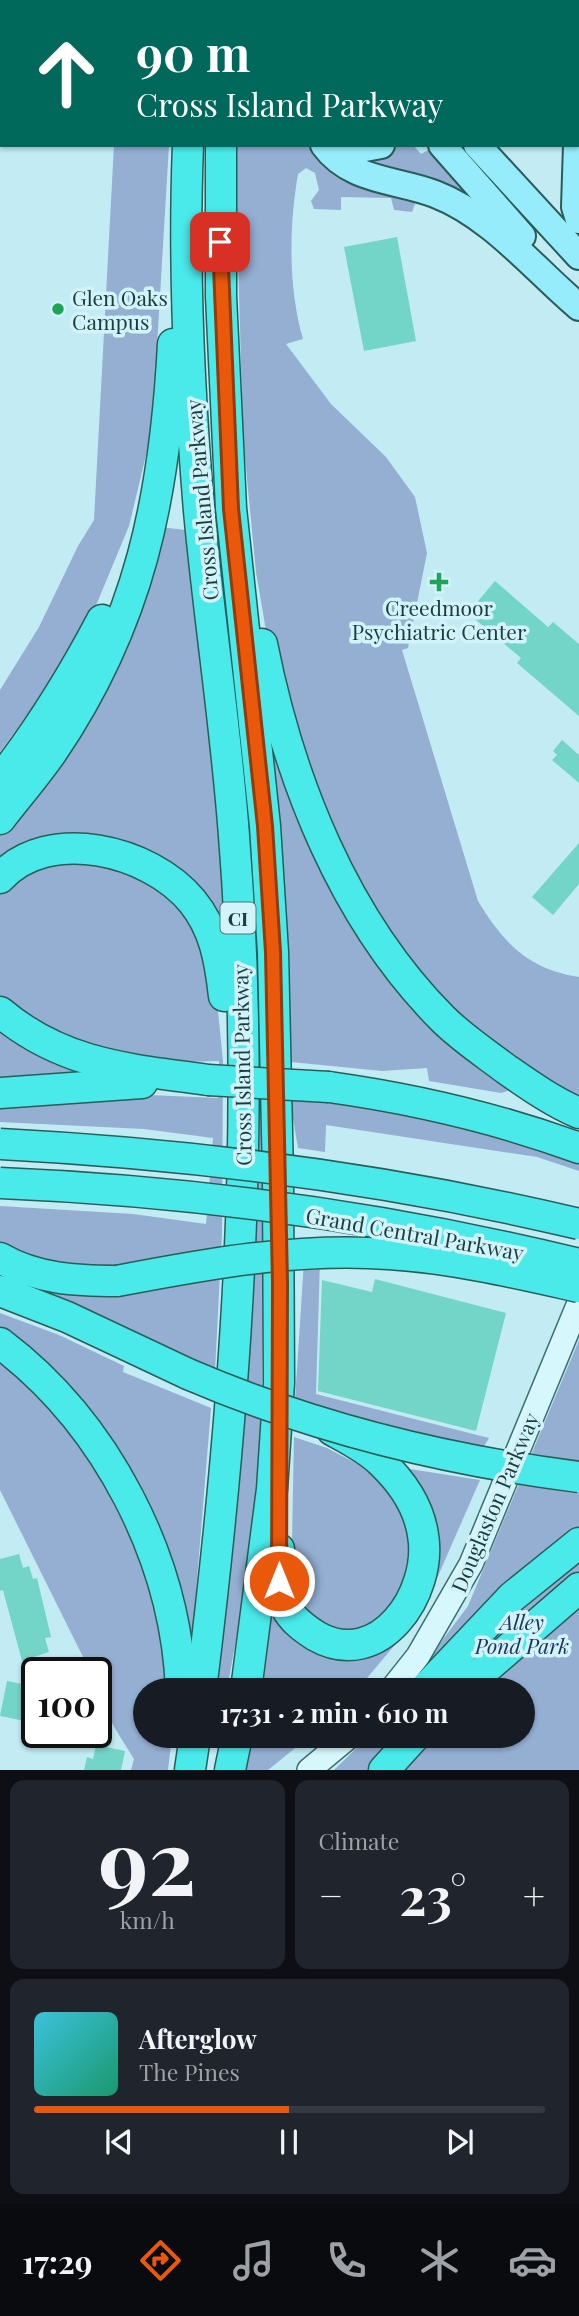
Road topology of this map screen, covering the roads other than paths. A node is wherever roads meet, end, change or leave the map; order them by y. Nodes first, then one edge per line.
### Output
1 (187, 147) edge
2 (187, 147) edge
3 (221, 147) edge
4 (326, 147) edge
5 (444, 147) edge
6 (479, 147) edge
7 (577, 147) edge
8 (579, 220) edge
9 (579, 256) edge
10 (579, 301) edge
11 (579, 307) edge
12 (174, 326) junction
13 (225, 406) junction
14 (0, 780) edge
15 (0, 820) edge
16 (0, 878) edge
17 (0, 1012) edge
18 (108, 1075) junction
19 (0, 1093) edge
20 (564, 1120) edge
21 (0, 1144) edge
22 (579, 1148) edge
23 (243, 1168) junction
24 (0, 1183) edge
25 (579, 1224) edge
26 (0, 1258) edge
27 (579, 1264) edge
28 (579, 1287) edge
29 (0, 1291) edge
30 (579, 1303) edge
31 (0, 1343) edge
32 (279, 1383) junction
33 (323, 1425) junction
34 (579, 1477) edge
35 (579, 1543) edge
36 (579, 1588) edge
37 (180, 1678) edge
38 (202, 1678) edge
39 (248, 1678) edge
40 (401, 1678) edge
41 (435, 1678) edge
42 (475, 1678) edge
43 (178, 1748) edge
44 (193, 1748) edge
45 (235, 1748) edge
46 (336, 1748) edge
47 (380, 1748) edge
48 (404, 1748) edge
49 (176, 1770) edge
50 (190, 1770) edge
51 (230, 1770) edge
52 (309, 1770) edge
53 (363, 1770) edge
54 (384, 1770) edge

1 - 12 highway
2 - 23 highway, Cross Island Parkway / CI
3 - 13 highway, Cross Island Parkway / CI
4 - 11 main road
5 - 10 main road
6 - 9 main road
7 - 8 main road
12 - 14 highway
12 - 15 highway
13 - 20 highway
13 - 32 highway, Cross Island Parkway / CI
16 - 23 highway
17 - 18 highway
18 - 19 highway
18 - 20 highway, bridge
20 - 22 highway
21 - 25 highway, Grand Central Parkway, bridge
23 - 38 highway, Cross Island Parkway / CI
24 - 27 highway, Grand Central Parkway, bridge
26 - 28 highway, bridge
29 - 33 highway, bridge
30 - 40 main road, Douglaston Parkway
31 - 37 highway
32 - 33 highway
32 - 39 highway, Cross Island Parkway / CI
33 - 34 highway, bridge
35 - 41 highway
36 - 42 highway
43 - 49 highway
44 - 50 highway
45 - 51 highway
46 - 52 main road
47 - 53 highway
48 - 54 highway

